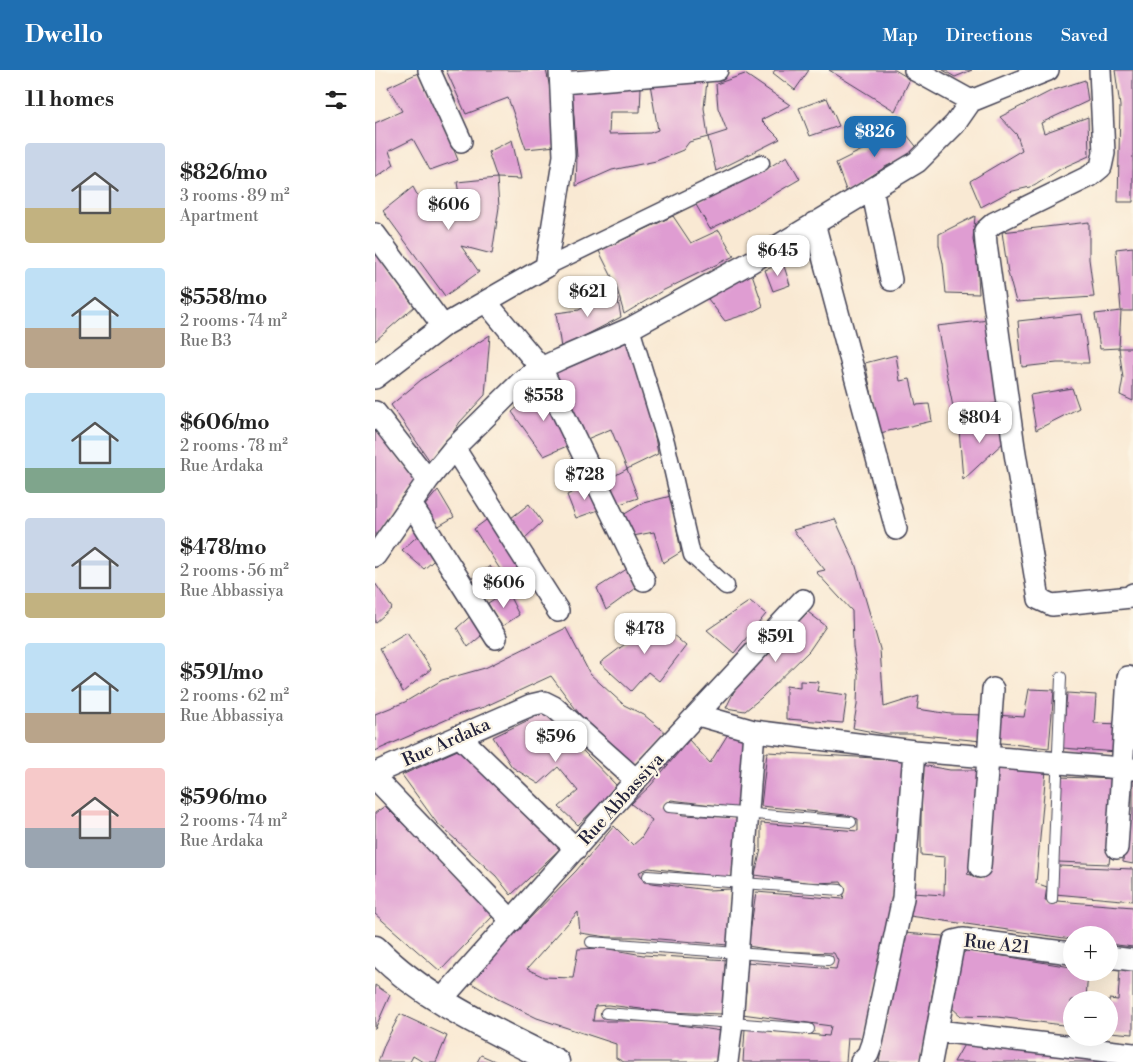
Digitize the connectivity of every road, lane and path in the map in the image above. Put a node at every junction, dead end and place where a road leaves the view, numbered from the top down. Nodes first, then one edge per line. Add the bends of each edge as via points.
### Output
1 (429, 70) edge
2 (717, 70) edge
3 (915, 70) edge
4 (1048, 70) edge
5 (1099, 70) edge
6 (561, 76) edge
7 (971, 101) junction
8 (461, 141) dead end
9 (761, 163) dead end
10 (873, 189) junction
11 (814, 223) junction
12 (375, 234) edge
13 (546, 267) junction
14 (891, 280) dead end
15 (487, 302) junction
16 (443, 326) junction
17 (631, 328) junction
18 (541, 368) junction
19 (375, 378) edge
20 (375, 412) edge
21 (454, 448) junction
22 (428, 480) junction
23 (411, 504) junction
24 (896, 529) dead end
25 (375, 556) edge
26 (644, 580) dead end
27 (726, 586) dead end
28 (1133, 594) edge
29 (803, 600) dead end
30 (558, 611) dead end
31 (496, 638) dead end
32 (1061, 677) dead end
33 (1128, 677) dead end
34 (993, 689) dead end
35 (697, 715) junction
36 (754, 730) junction
37 (459, 736) junction
38 (915, 751) junction
39 (988, 759) junction
40 (1057, 763) junction
41 (1128, 768) edge
42 (375, 773) edge
43 (375, 778) edge
44 (636, 780) junction
45 (669, 807) dead end
46 (749, 814) junction
47 (851, 822) dead end
48 (1117, 848) dead end
49 (576, 849) junction
50 (980, 867) dead end
51 (648, 876) dead end
52 (743, 883) junction
53 (840, 890) dead end
54 (1052, 899) dead end
55 (512, 921) junction
56 (591, 942) dead end
57 (375, 949) edge
58 (1063, 952) edge
59 (737, 953) junction
60 (1118, 958) edge
61 (828, 960) dead end
62 (1133, 960) edge
63 (441, 1000) junction
64 (606, 1013) dead end
65 (732, 1023) junction
66 (809, 1029) dead end
67 (938, 1031) junction
68 (1133, 1054) edge
69 (556, 1062) edge
70 (727, 1062) edge
71 (861, 1062) edge
72 (931, 1062) edge

1 - 8 street
2 - 6 street
3 - 7 street
4 - 7 street
5 - 28 street via 1104,153 1101,167 1090,176 995,223 985,232 985,238 1039,599 1052,605 1131,597
6 - 13 street via 564,156
7 - 10 street via 955,124 917,162
9 - 13 street
10 - 11 street
10 - 14 street
11 - 17 street
11 - 24 street
12 - 16 street
13 - 15 street
15 - 16 street
15 - 18 street
16 - 19 street
17 - 18 street
17 - 27 street via 666,442 692,554
18 - 21 street via 511,392
18 - 26 street
20 - 22 street
21 - 22 street
21 - 30 street
22 - 23 street
23 - 25 street
23 - 31 street
29 - 35 street, Rue Abbassiya
32 - 40 lane
33 - 41 street
34 - 39 street
35 - 36 street
35 - 44 street, Rue Abbassiya
36 - 38 street
36 - 46 street
37 - 42 street, Rue Ardaka
37 - 44 street, Rue Ardaka via 544,702 554,707
37 - 49 street
38 - 39 street
38 - 71 street via 903,898 872,1043
39 - 40 street
39 - 50 street
40 - 41 street
40 - 54 lane
41 - 48 street
43 - 55 street
44 - 49 street, Rue Abbassiya
45 - 46 lane
46 - 47 lane
46 - 52 street
49 - 55 street, Rue Abbassiya
51 - 52 lane
52 - 53 lane
52 - 59 street
55 - 63 street, Rue Abbassiya
56 - 59 lane
57 - 63 street
58 - 67 street, Rue A21 via 963,939 954,941
59 - 61 lane
59 - 65 street
60 - 62 street
63 - 69 street
64 - 65 lane
65 - 66 lane
65 - 70 street
67 - 68 street
67 - 72 street, Rue A21

